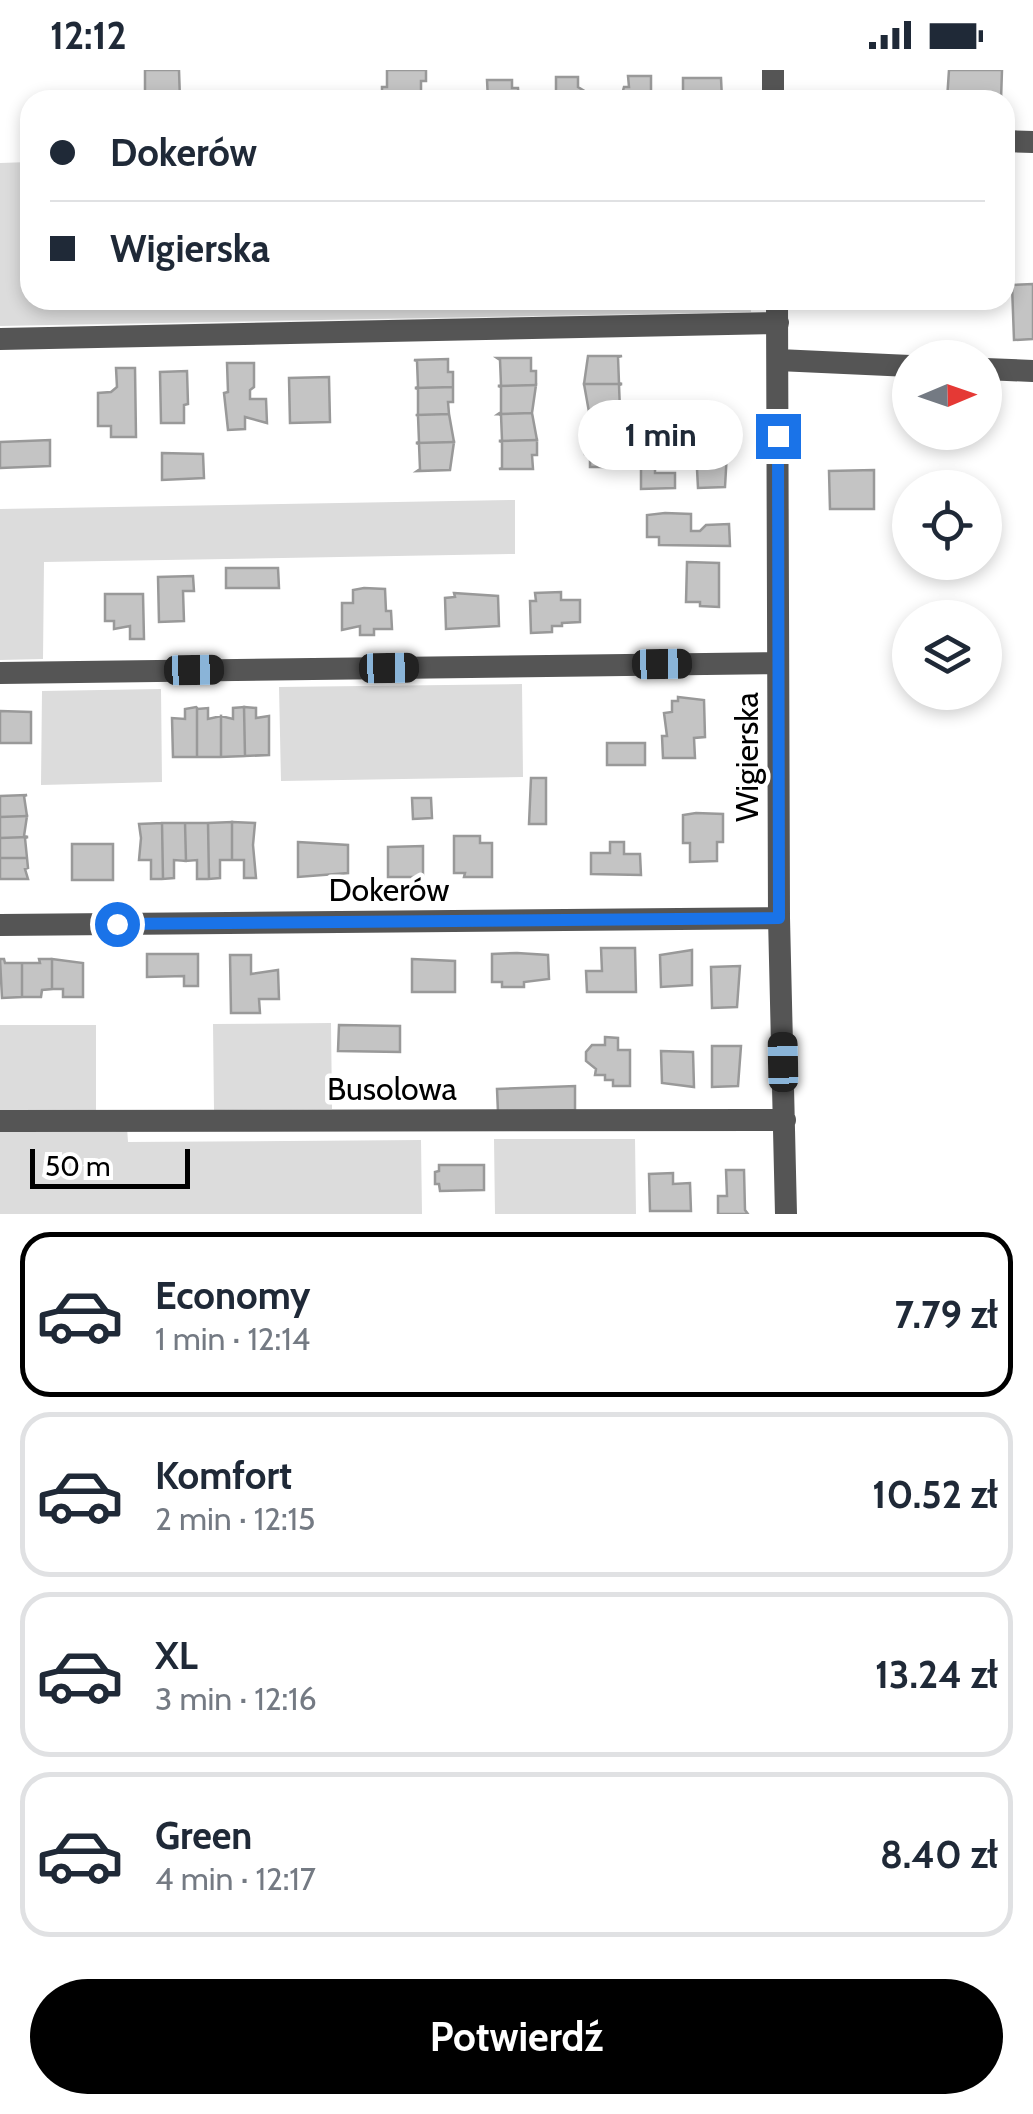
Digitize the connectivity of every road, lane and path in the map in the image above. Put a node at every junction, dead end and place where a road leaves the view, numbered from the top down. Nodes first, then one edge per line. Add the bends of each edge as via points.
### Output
1 (778, 311) edge
2 (0, 339) edge
3 (778, 360) junction
4 (892, 365) edge
5 (1002, 370) edge
6 (1033, 371) edge
7 (778, 663) junction
8 (0, 672) edge
9 (779, 918) junction
10 (0, 925) edge
11 (784, 1120) junction
12 (0, 1122) edge
13 (786, 1214) edge

1 - 2 street
1 - 3 street, Wigierska
3 - 4 street
3 - 7 street, Wigierska
5 - 6 street
7 - 8 street
7 - 9 street, Wigierska
9 - 10 street, Dokerów
9 - 11 street, Wigierska
11 - 12 street, Busolowa
11 - 13 street, Wigierska

